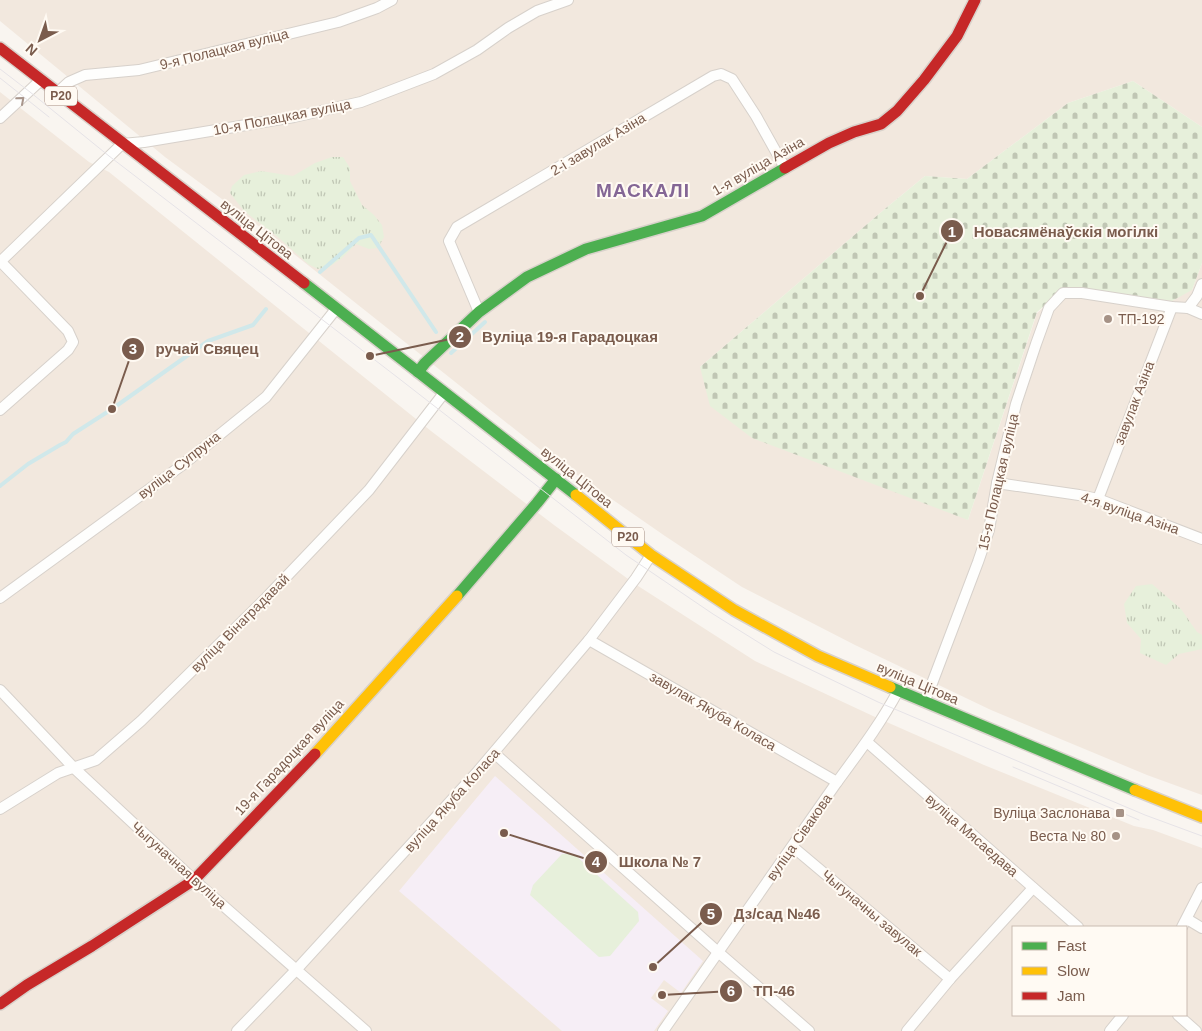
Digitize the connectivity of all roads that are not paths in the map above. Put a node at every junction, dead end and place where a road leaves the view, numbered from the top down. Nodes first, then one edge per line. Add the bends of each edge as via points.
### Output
1 (392, 0) edge
2 (568, 0) edge
3 (975, 0) edge
4 (0, 48) edge
5 (41, 80) junction
6 (57, 93) junction
7 (0, 118) edge
8 (122, 144) junction
9 (785, 168) junction
10 (0, 262) edge
11 (1202, 284) edge
12 (1172, 307) junction
13 (1188, 308) junction
14 (336, 309) junction
15 (479, 312) junction
16 (1202, 314) edge
17 (418, 372) junction
18 (444, 393) junction
19 (0, 410) edge
20 (556, 479) junction
21 (998, 483) junction
22 (1098, 499) junction
23 (1202, 539) edge
24 (651, 555) junction
25 (0, 598) edge
26 (589, 640) junction
27 (0, 690) edge
28 (898, 690) junction
29 (924, 702) junction
30 (867, 742) junction
31 (494, 753) junction
32 (73, 767) junction
33 (837, 782) junction
34 (0, 809) edge
35 (1202, 817) edge
36 (793, 847) junction
37 (194, 880) junction
38 (1033, 888) junction
39 (1202, 888) edge
40 (1185, 923) edge
41 (1077, 926) edge
42 (1202, 928) edge
43 (718, 952) junction
44 (297, 969) junction
45 (950, 979) junction
46 (0, 1004) edge
47 (1123, 1016) edge
48 (1179, 1016) edge
49 (237, 1031) edge
50 (366, 1031) edge
51 (663, 1031) edge
52 (809, 1031) edge
53 (907, 1031) edge
54 (1110, 1031) edge
55 (1196, 1031) edge

1 - 6 street, 9-я Полацкая вуліца via 328,24 139,70 85,75 69,82
2 - 8 street, 10-я Полацкая вуліца via 537,11 434,74 361,102 294,117
3 - 9 street, 1-я вуліца Азіна via 957,36 897,110 881,124 837,139
4 - 5 street, вуліца Цітова / Р20
5 - 6 street, вуліца Цітова / Р20
7 -> 5 street
6 - 8 street, вуліца Цітова / Р20
8 - 10 street
8 - 14 street, вуліца Цітова / Р20
9 - 15 street, 1-я вуліца Азіна via 702,216 586,249 527,277
9 - 15 street, 2-і завулак Азіна via 732,79 721,74 713,76 457,227 449,241
10 - 19 street via 68,331 72,342 68,350
11 - 13 street
12 - 13 street
12 - 21 street, 15-я Полацкая вуліца via 1082,293 1063,294 1049,308 1016,404
12 - 22 street, завулак Азіна
13 - 16 street
14 - 17 street, вуліца Цітова / Р20
14 - 25 street, вуліца Супруна via 266,397 180,466
15 - 17 street, 1-я вуліца Азіна
17 - 18 street, вуліца Цітова / Р20
18 - 20 street, вуліца Цітова / Р20
18 - 32 street, вуліца Вінаградавай via 368,490 266,598 141,721 96,760
20 - 24 street, вуліца Цітова / Р20
20 - 37 street, 19-я Гарадоцкая вуліца via 438,618
21 - 22 street, 4-я вуліца Азіна
21 - 29 street, 15-я Полацкая вуліца via 981,554
22 - 23 street, 4-я вуліца Азіна
24 - 26 street, вуліца Якуба Коласа
24 - 28 street, вуліца Цітова / Р20 via 788,641
26 - 31 street, вуліца Якуба Коласа
26 - 33 street, завулак Якуба Коласа
27 - 32 street, Чыгуначная вуліца
28 - 29 street, вуліца Цітова / Р20
28 - 30 street, вуліца Сівакова
29 - 35 street, вуліца Цітова / Р20
30 - 33 street, вуліца Сівакова
30 - 38 street, вуліца Мясаедава
31 - 43 street
31 - 44 street, вуліца Якуба Коласа
32 - 34 street, вуліца Вінаградавай
32 - 37 street, Чыгуначная вуліца
33 - 36 street, вуліца Сівакова
36 - 43 street, вуліца Сівакова
36 - 45 street, Чыгуначны завулак
37 - 44 street, Чыгуначная вуліца
37 - 46 street, 19-я Гарадоцкая вуліца
38 - 41 street, вуліца Мясаедава
38 - 45 street
39 - 40 street
40 - 42 street
43 - 51 street, вуліца Сівакова
43 - 52 street
44 - 49 street, вуліца Якуба Коласа
44 - 50 street, Чыгуначная вуліца
45 - 53 street
47 - 54 street
48 - 55 street

